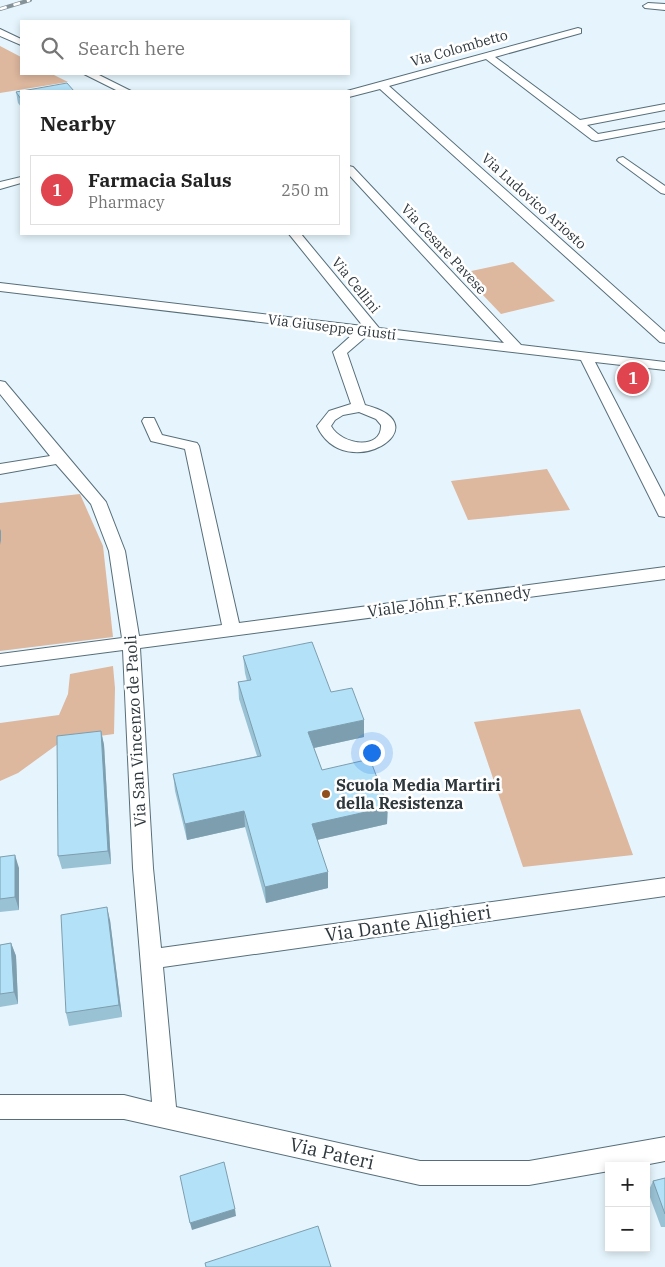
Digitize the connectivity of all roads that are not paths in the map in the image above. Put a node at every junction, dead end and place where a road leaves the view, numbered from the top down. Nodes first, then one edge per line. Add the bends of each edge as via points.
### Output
1 (648, 6) dead end
2 (665, 7) edge
3 (578, 31) dead end
4 (0, 32) edge
5 (20, 42) edge
6 (488, 56) junction
7 (91, 75) edge
8 (382, 85) junction
9 (124, 90) edge
10 (350, 94) edge
11 (665, 107) edge
12 (637, 112) junction
13 (578, 124) junction
14 (661, 126) edge
15 (624, 160) dead end
16 (350, 171) edge
17 (20, 180) edge
18 (0, 186) edge
19 (665, 191) edge
20 (295, 235) edge
21 (0, 287) edge
22 (369, 331) junction
23 (665, 339) edge
24 (518, 349) junction
25 (586, 356) junction
26 (665, 366) edge
27 (0, 385) edge
28 (359, 408) dead end
29 (149, 421) dead end
30 (60, 459) junction
31 (0, 470) edge
32 (665, 512) edge
33 (665, 573) edge
34 (232, 629) junction
35 (131, 642) junction
36 (0, 660) edge
37 (665, 887) edge
38 (151, 959) junction
39 (0, 1107) edge
40 (165, 1116) junction
41 (665, 1149) edge

1 - 2 street
3 - 6 street, Via Colombetto
4 - 5 street
6 - 8 street, Via Colombetto
6 - 13 street
7 - 9 street
8 - 10 street, Via Colombetto
8 - 23 street, Via Ludovico Ariosto
11 - 12 street
12 - 13 street
12 - 14 street
13 - 14 street via 596,138
15 - 19 street
16 - 24 street, Via Cesare Pavese
17 - 18 street
20 - 22 street, Via Cellini
21 - 22 street, Via Giuseppe Giusti
22 - 24 street, Via Giuseppe Giusti
22 - 28 street via 340,352
24 - 25 street, Via Giuseppe Giusti
25 - 26 street, Via Giuseppe Giusti
25 - 32 street
27 - 30 street, Via San Vincenzo de Paoli
29 - 34 street via 156,438 192,446
30 - 31 street
30 - 35 street, Via San Vincenzo de Paoli via 98,502 117,550
33 - 34 street, Viale John F. Kennedy
34 - 35 street, Viale John F. Kennedy
35 - 36 street, Viale John F. Kennedy
35 - 38 street, Via San Vincenzo de Paoli via 142,868
37 - 38 street, Via Dante Alighieri
38 - 40 street, Via San Vincenzo de Paoli
39 - 40 street, Via Pateri via 124,1107
40 - 41 street, Via Pateri via 420,1173 529,1174

